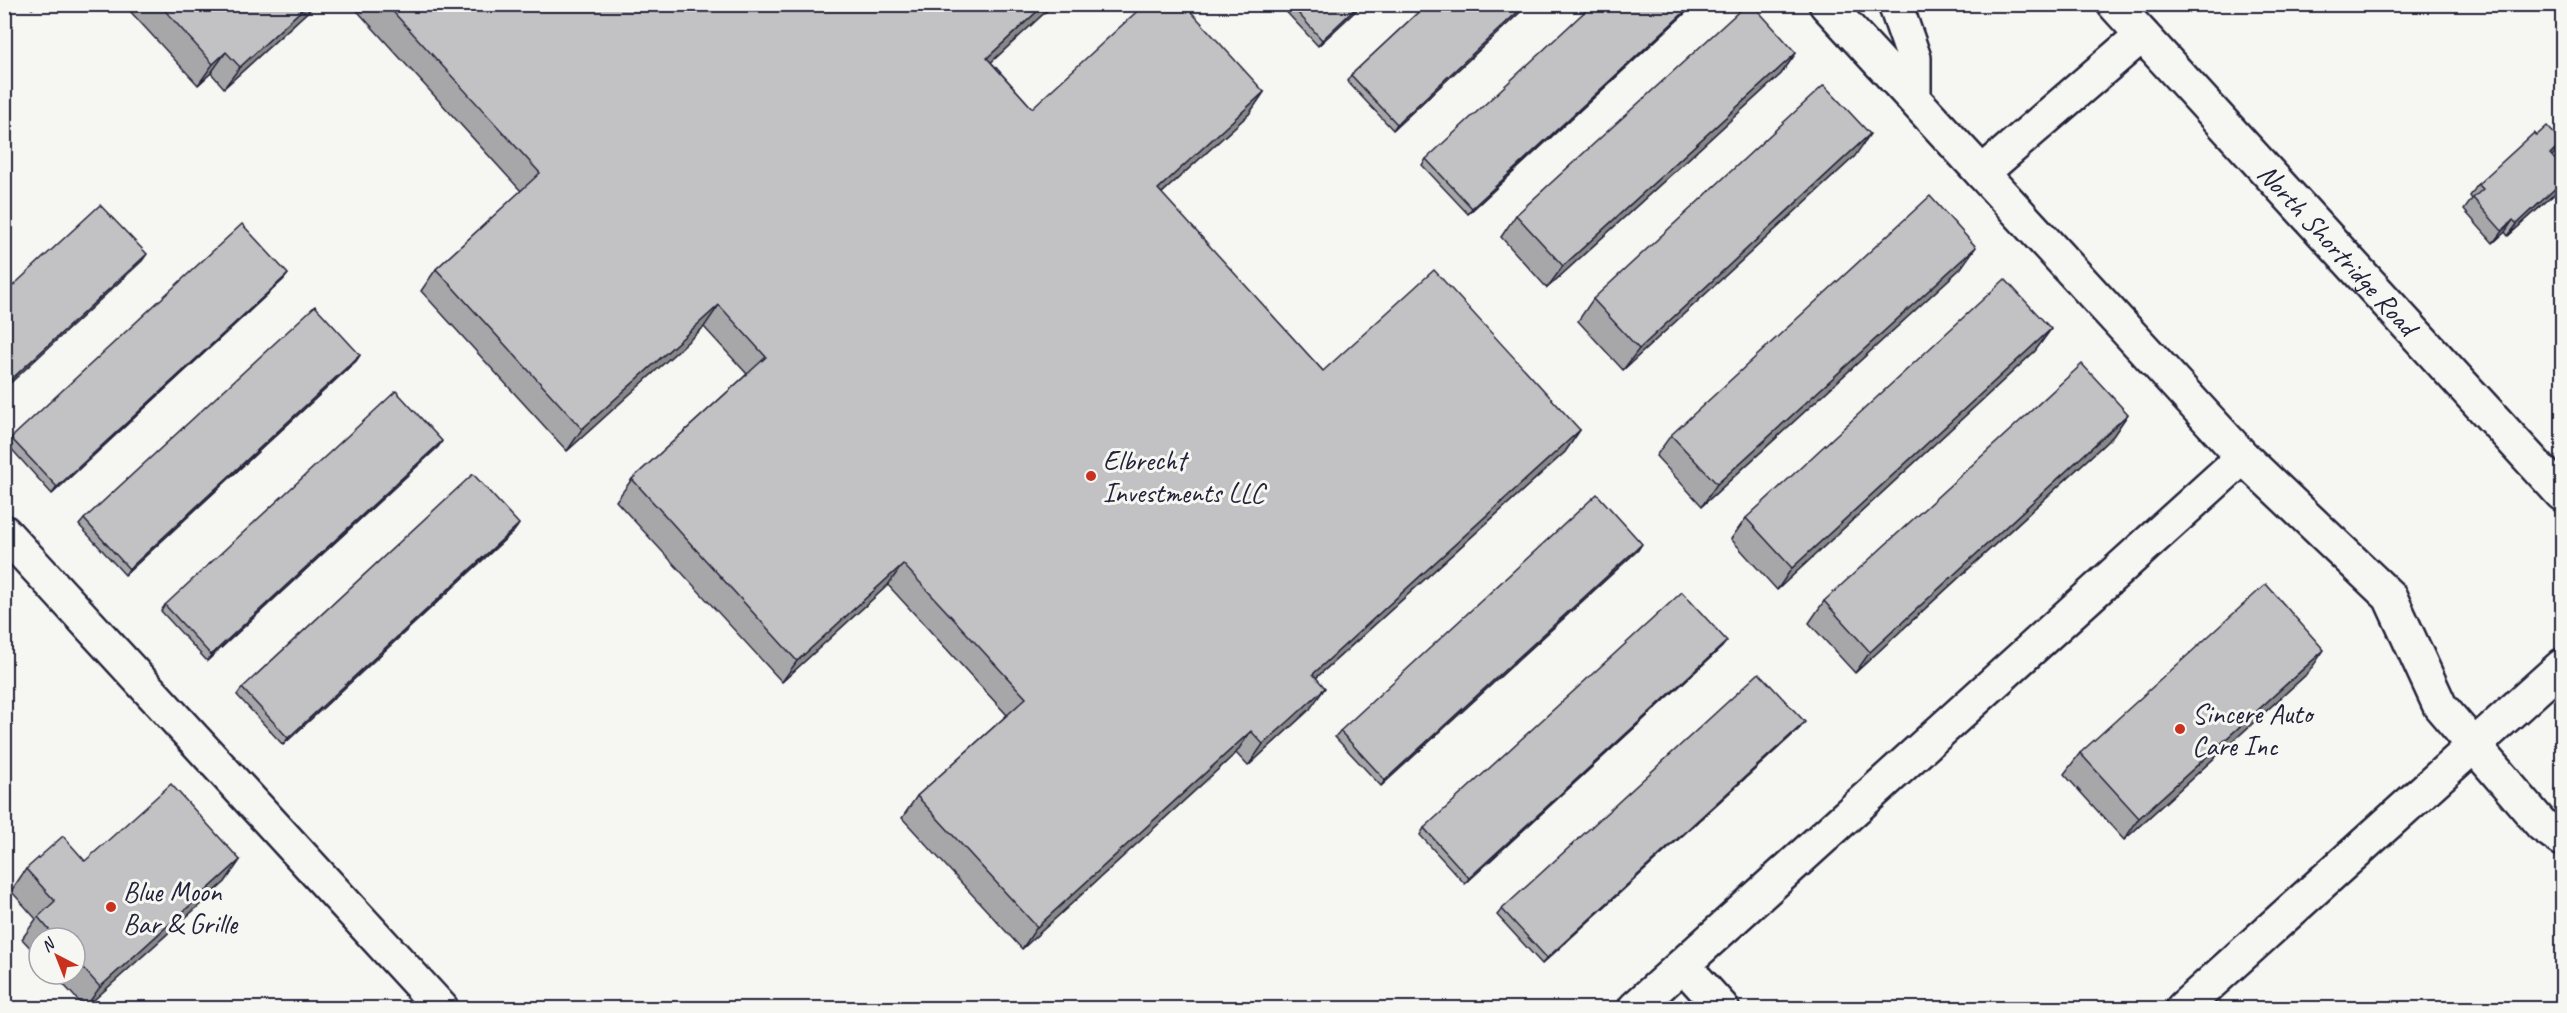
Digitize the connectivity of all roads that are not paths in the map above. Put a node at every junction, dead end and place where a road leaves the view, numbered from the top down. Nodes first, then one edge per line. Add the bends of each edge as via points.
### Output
1 (1826, 4) edge
2 (1895, 4) edge
3 (2114, 4) edge
4 (2142, 34) junction
5 (1914, 99) junction
6 (1982, 173) junction
7 (2243, 457) junction
8 (2562, 494) edge
9 (4, 532) edge
10 (2562, 666) edge
11 (2474, 747) junction
12 (2562, 839) edge
13 (1683, 965) junction
14 (441, 1008) edge
15 (1635, 1008) edge
16 (1722, 1008) edge
17 (2183, 1008) edge

1 - 5 street
2 - 5 street via 1914,58
3 - 4 street, North Shortridge Road
4 - 6 street
4 - 8 street, North Shortridge Road
5 - 6 street
6 - 7 street
7 - 11 street via 2390,597 2440,706
7 - 13 street
9 - 14 street
10 - 11 street
11 - 12 street via 2542,825
11 - 17 street
13 - 15 street
13 - 16 street

